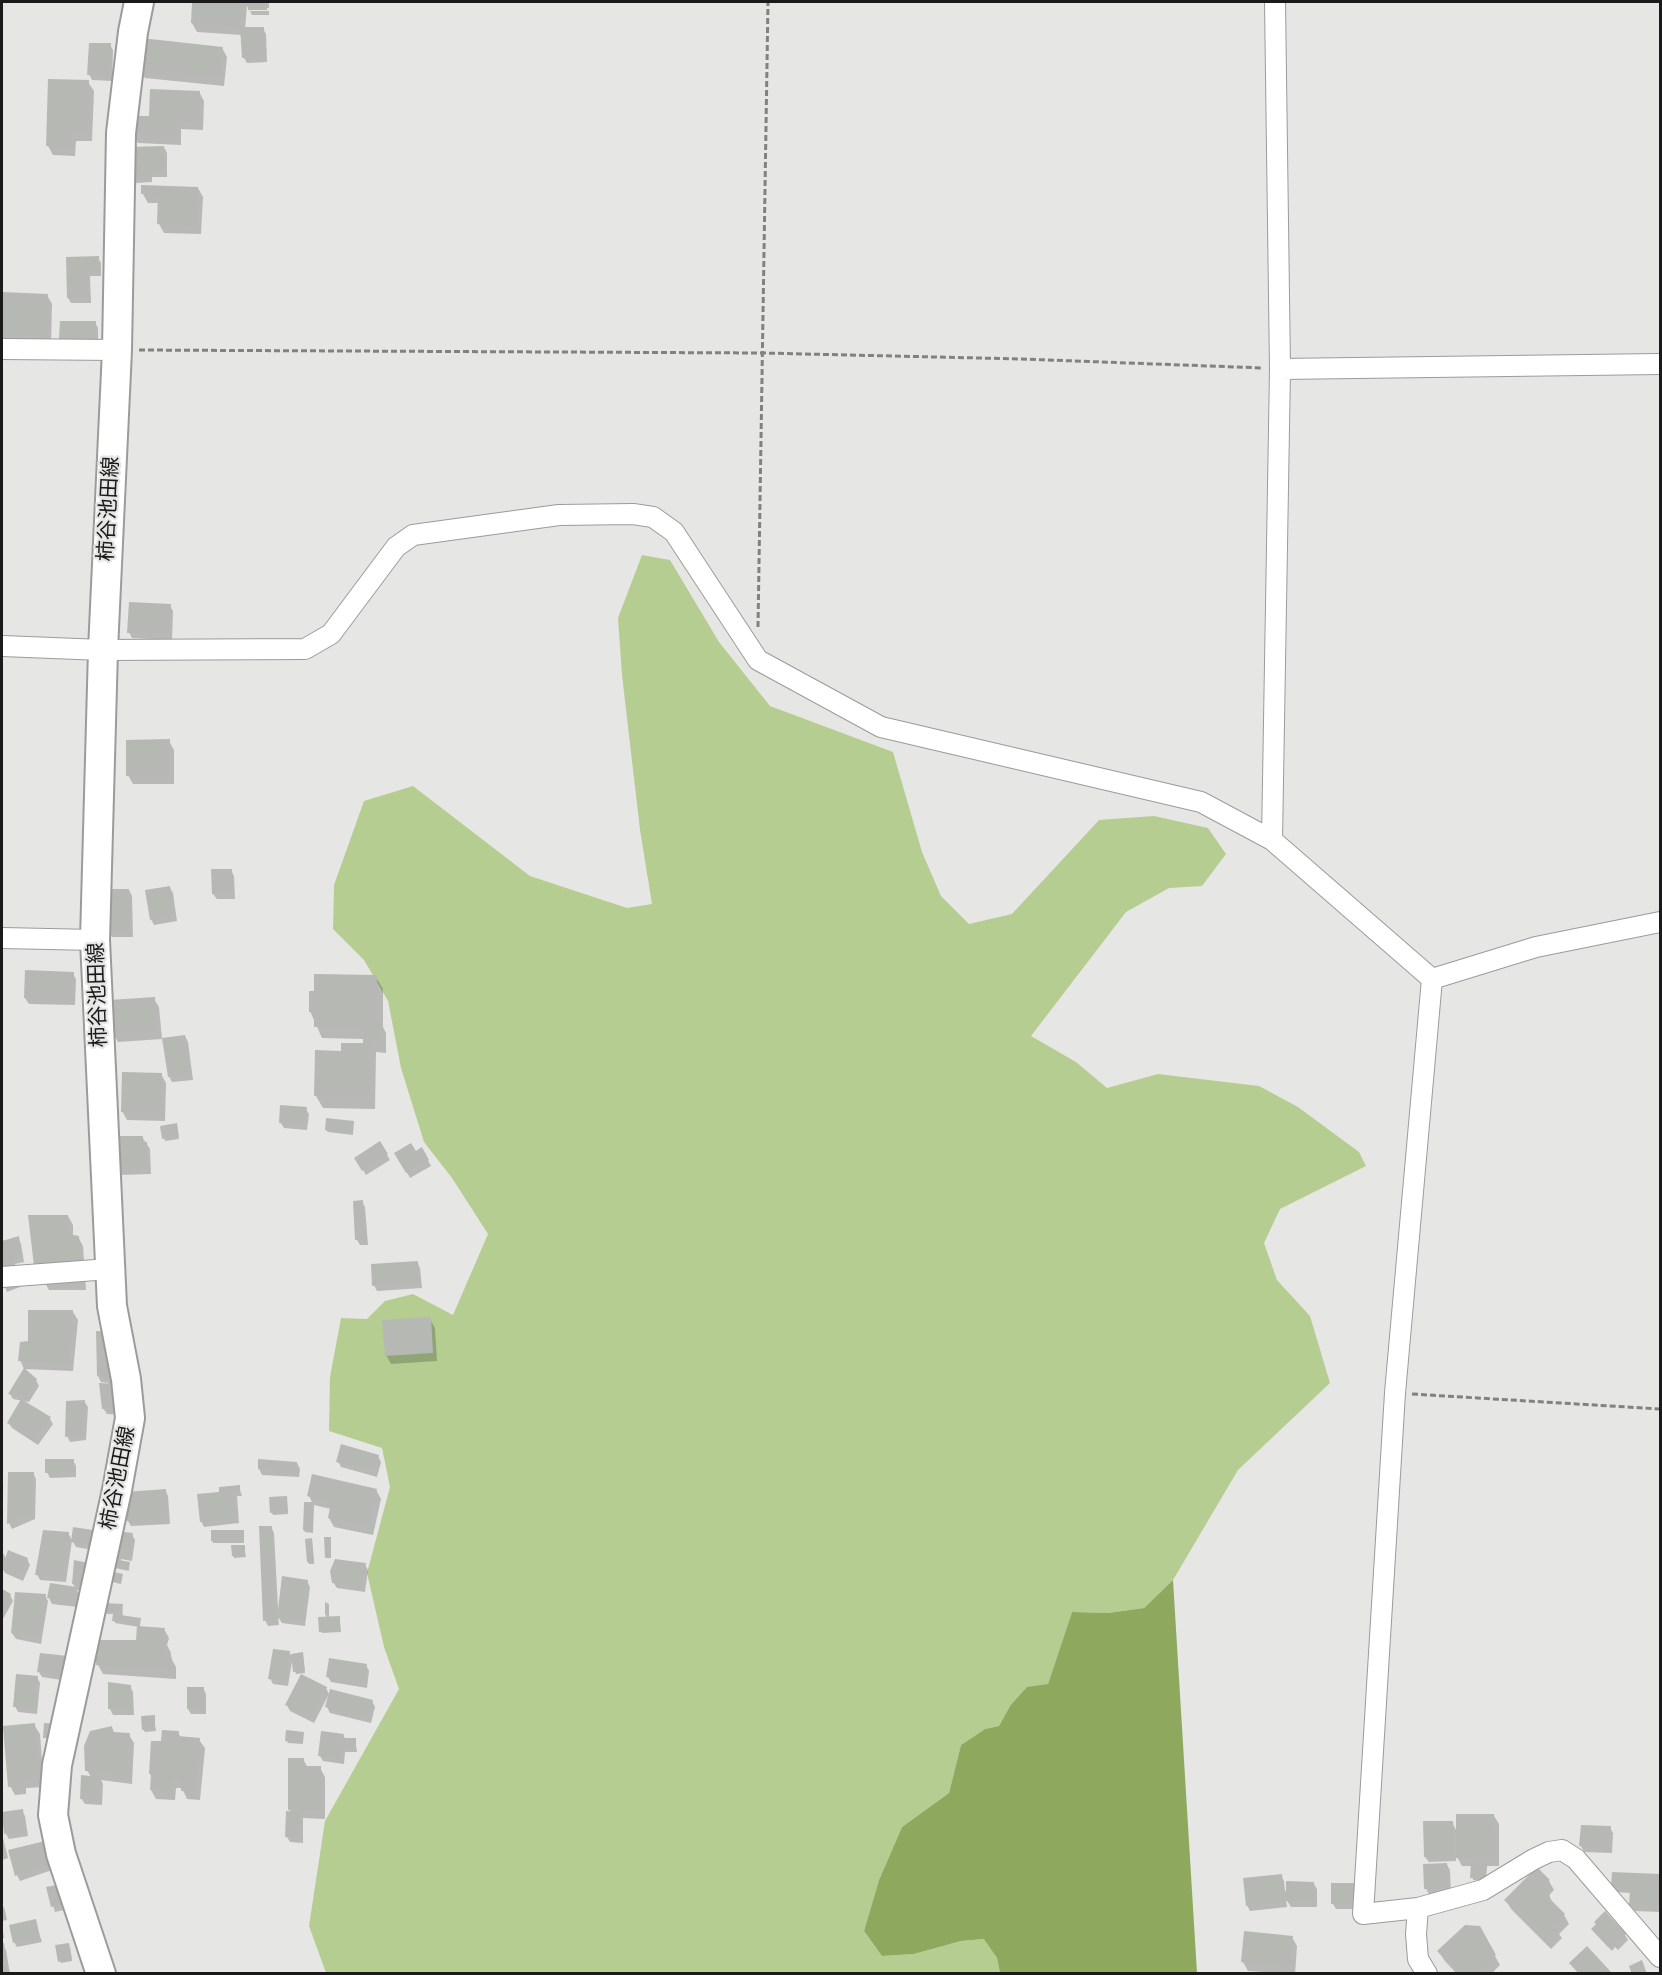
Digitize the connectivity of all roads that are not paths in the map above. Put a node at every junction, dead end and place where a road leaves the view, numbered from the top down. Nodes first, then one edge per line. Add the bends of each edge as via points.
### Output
1 (139, 2) edge
2 (1275, 2) edge
3 (2, 349) edge
4 (117, 350) junction
5 (1660, 364) edge
6 (1280, 369) junction
7 (2, 645) edge
8 (103, 650) junction
9 (1272, 840) junction
10 (1660, 922) edge
11 (2, 938) edge
12 (95, 940) junction
13 (1432, 979) junction
14 (109, 1269) junction
15 (2, 1276) edge
16 (1418, 1908) junction
17 (1660, 1957) edge
18 (100, 1974) edge
19 (1427, 1974) edge

1 - 4 main road, 柿谷池田線 via 121,133
2 - 6 street
3 - 4 street
4 - 8 main road, 柿谷池田線
5 - 6 street
6 - 9 street
7 - 8 street
8 - 9 street via 305,649 331,634 396,547 413,536 559,515 653,517 674,532 758,660 881,727 1201,802
8 - 12 main road, 柿谷池田線
9 - 13 street
10 - 13 street via 1536,947
11 - 12 street
12 - 14 main road, 柿谷池田線
13 - 16 street via 1395,1394 1363,1914
14 - 15 street
14 - 18 main road, 柿谷池田線 via 130,1418 57,1765 53,1815 61,1854
16 - 17 street via 1483,1890 1534,1859 1562,1850 1576,1858
16 - 19 street via 1418,1959

